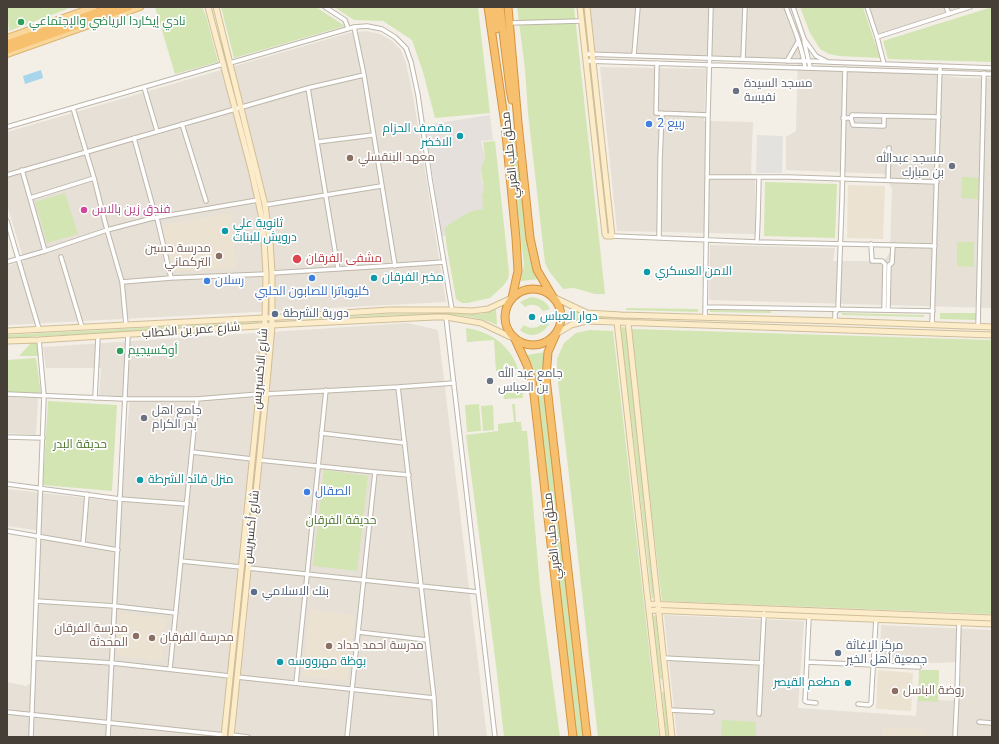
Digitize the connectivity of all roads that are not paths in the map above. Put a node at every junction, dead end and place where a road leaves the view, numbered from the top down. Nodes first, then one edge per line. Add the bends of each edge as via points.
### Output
1 (94, 7) edge
2 (112, 7) edge
3 (129, 7) edge
4 (140, 7) edge
5 (208, 7) edge
6 (216, 7) edge
7 (325, 7) edge
8 (488, 7) edge
9 (494, 7) edge
10 (500, 7) edge
11 (508, 7) edge
12 (580, 7) edge
13 (587, 7) edge
14 (638, 7) edge
15 (711, 7) edge
16 (745, 7) edge
17 (786, 7) edge
18 (793, 7) edge
19 (867, 7) edge
20 (946, 7) edge
21 (970, 7) edge
22 (949, 14) junction
23 (581, 21) junction
24 (509, 23) junction
25 (354, 26) junction
26 (348, 28) junction
27 (877, 37) junction
28 (7, 38) edge
29 (804, 39) junction
30 (798, 42) junction
31 (7, 44) edge
32 (7, 50) edge
33 (7, 54) edge
34 (585, 54) junction
35 (592, 54) junction
36 (634, 55) junction
37 (710, 58) junction
38 (743, 59) junction
39 (586, 61) junction
40 (592, 61) junction
41 (787, 61) junction
42 (804, 61) junction
43 (809, 61) junction
44 (829, 62) junction
45 (230, 63) junction
46 (657, 63) junction
47 (223, 64) junction
48 (710, 64) junction
49 (884, 64) junction
50 (940, 66) junction
51 (810, 67) junction
52 (805, 68) junction
53 (992, 68) edge
54 (845, 69) junction
55 (940, 72) junction
56 (984, 73) junction
57 (992, 74) edge
58 (364, 75) junction
59 (144, 87) junction
60 (308, 88) junction
61 (73, 108) junction
62 (237, 108) junction
63 (662, 113) junction
64 (708, 115) junction
65 (884, 116) junction
66 (939, 117) junction
67 (843, 118) junction
68 (852, 118) junction
69 (518, 123) junction
70 (182, 124) junction
71 (505, 124) junction
72 (7, 127) edge
73 (157, 131) junction
74 (373, 135) junction
75 (134, 138) junction
76 (317, 142) junction
77 (889, 148) dead end
78 (86, 152) junction
79 (22, 170) junction
80 (7, 175) edge
81 (707, 177) junction
82 (759, 177) junction
83 (94, 178) junction
84 (842, 179) junction
85 (888, 180) junction
86 (937, 182) junction
87 (381, 186) junction
88 (325, 195) junction
89 (30, 198) junction
90 (206, 200) dead end
91 (258, 200) junction
92 (265, 205) junction
93 (155, 218) junction
94 (7, 221) edge
95 (107, 230) junction
96 (612, 236) junction
97 (659, 237) junction
98 (706, 240) junction
99 (757, 242) junction
100 (839, 244) junction
101 (871, 244) junction
102 (893, 245) junction
103 (935, 246) junction
104 (45, 251) junction
105 (61, 257) dead end
106 (18, 258) junction
107 (7, 262) edge
108 (444, 262) junction
109 (395, 266) junction
110 (338, 269) junction
111 (272, 273) junction
112 (266, 274) junction
113 (171, 278) junction
114 (122, 282) junction
115 (553, 297) junction
116 (512, 298) junction
117 (705, 307) junction
118 (838, 309) junction
119 (452, 310) junction
120 (886, 310) junction
121 (933, 311) junction
122 (272, 317) junction
123 (446, 317) junction
124 (705, 317) junction
125 (265, 318) junction
126 (835, 321) junction
127 (617, 322) junction
128 (628, 322) junction
129 (126, 325) junction
130 (932, 325) junction
131 (264, 326) junction
132 (272, 326) junction
133 (978, 326) junction
134 (992, 327) edge
135 (82, 328) junction
136 (39, 329) junction
137 (7, 331) edge
138 (556, 334) junction
139 (128, 335) junction
140 (992, 335) edge
141 (98, 336) junction
142 (515, 339) junction
143 (39, 340) junction
144 (7, 341) edge
145 (454, 383) junction
146 (398, 387) junction
147 (326, 390) junction
148 (7, 394) edge
149 (259, 394) junction
150 (266, 394) junction
151 (44, 396) junction
152 (95, 398) junction
153 (124, 399) junction
154 (197, 399) junction
155 (321, 433) junction
156 (7, 437) edge
157 (43, 438) junction
158 (405, 443) junction
159 (192, 452) junction
160 (252, 459) junction
161 (259, 460) junction
162 (318, 466) junction
163 (375, 472) junction
164 (408, 474) junction
165 (7, 484) edge
166 (40, 488) junction
167 (87, 494) junction
168 (120, 499) junction
169 (187, 504) junction
170 (7, 531) edge
171 (39, 536) junction
172 (83, 544) junction
173 (118, 550) junction
174 (181, 561) junction
175 (241, 567) junction
176 (248, 568) junction
177 (307, 574) junction
178 (364, 580) junction
179 (421, 586) junction
180 (478, 592) junction
181 (36, 601) junction
182 (648, 604) junction
183 (658, 604) junction
184 (115, 606) junction
185 (764, 609) junction
186 (649, 610) junction
187 (658, 611) junction
188 (809, 611) junction
189 (176, 613) junction
190 (876, 613) junction
191 (764, 615) junction
192 (808, 617) junction
193 (959, 617) junction
194 (992, 618) edge
195 (876, 620) junction
196 (959, 623) junction
197 (992, 624) edge
198 (358, 632) junction
199 (427, 640) junction
200 (34, 658) junction
201 (663, 658) junction
202 (807, 662) junction
203 (762, 663) junction
204 (112, 664) junction
205 (873, 665) junction
206 (919, 667) dead end
207 (170, 669) junction
208 (230, 676) junction
209 (237, 677) junction
210 (296, 683) junction
211 (657, 684) junction
212 (666, 684) junction
213 (352, 689) junction
214 (434, 698) junction
215 (816, 703) dead end
216 (858, 704) dead end
217 (669, 710) junction
218 (7, 712) edge
219 (712, 712) dead end
220 (32, 714) junction
221 (759, 714) dead end
222 (978, 722) dead end
223 (109, 723) junction
224 (992, 723) edge
225 (225, 736) edge
226 (231, 736) edge
227 (31, 737) edge
228 (108, 737) edge
229 (248, 737) edge
230 (347, 737) edge
231 (436, 737) edge
232 (495, 737) edge
233 (573, 737) edge
234 (586, 737) edge
235 (663, 737) edge
236 (672, 737) edge
237 (955, 737) edge

1 - 28 main road
2 - 31 highway
3 - 32 highway
4 - 33 main road
5 - 47 street, شارع الاكسبريس
6 - 45 street
7 - 26 street via 344,20
8 - 71 highway, محلق حلب الغربي
9 - 71 highway
10 - 69 highway via 510,89
11 - 24 highway, محلق حلب الغربي
12 - 23 street
13 - 35 street
14 - 36 street
15 - 37 street
16 - 38 street
17 - 30 street
18 - 29 street
19 - 27 street
20 - 22 street
21 - 22 street
22 - 27 street
23 - 24 street
23 - 34 street
24 - 69 highway, محلق حلب الغربي
25 - 26 street
25 - 58 street
25 - 108 street via 382,29 406,48 418,95
26 - 45 street
27 - 49 street
29 - 43 street
29 - 44 street via 816,56
30 - 41 street
30 - 42 street
34 - 35 street
34 - 39 street
35 - 36 street
35 - 40 street
36 - 37 street
37 - 38 street
37 - 48 street
38 - 41 street
39 - 40 street
39 - 96 street via 605,234
40 - 46 street
40 - 96 street
41 - 42 street
42 - 43 street
42 - 52 street
43 - 44 street
43 - 51 street
44 - 49 street
45 - 62 street
46 - 48 street
46 - 63 street via 656,113
47 - 59 street
47 - 62 street, شارع الاكسبريس
48 - 52 street
48 - 64 street
49 - 50 street
50 - 53 street
50 - 55 street
51 - 52 street
51 - 54 street
54 - 55 street
54 - 67 street
55 - 56 street
55 - 66 street
56 - 57 street
56 - 133 street
58 - 60 street
58 - 74 street
59 - 61 street
59 - 73 street
60 - 62 street
60 - 76 street
61 - 72 street
61 - 78 street
62 - 70 street
62 - 91 street, شارع الاكسبريس
62 - 92 street, شارع أكسبريس
63 - 64 street
63 - 97 street
64 - 81 street
65 - 66 street
65 - 68 street via 852,115
65 - 68 street via 884,126 853,125
66 - 86 street
67 - 68 street
67 - 84 street
69 - 115 highway, محلق حلب الغربي via 530,238 537,270
70 - 73 street
70 - 90 street
71 - 116 highway, محلق حلب الغربي via 518,271
73 - 75 street
74 - 76 street
74 - 87 street
75 - 78 street
75 - 93 street
76 - 88 street
77 - 85 street
78 - 79 street
78 - 83 street
79 - 80 street
79 - 89 street
81 - 82 street
81 - 98 street
82 - 84 street
82 - 99 street
83 - 89 street
83 - 95 street
84 - 85 street
84 - 100 street
85 - 86 street
86 - 103 street
87 - 88 street
87 - 109 street
88 - 92 street
88 - 110 street
89 - 104 street
91 - 93 street
91 - 112 street, شارع الاكسبريس
92 - 111 street, شارع أكسبريس
93 - 95 street
93 - 113 street
94 - 106 street
95 - 104 street
95 - 114 street
96 - 97 street
97 - 98 street
98 - 99 street
98 - 117 street
99 - 100 street
100 - 101 street
100 - 118 street
101 - 102 street
101 - 120 street via 872,261 882,261 885,264
102 - 103 street
102 - 120 street
103 - 121 street
104 - 106 street
105 - 135 street
106 - 107 street
106 - 136 street
108 - 109 street
108 - 119 street
109 - 110 street
110 - 111 street
111 - 122 street, شارع أكسبريس
112 - 113 street
112 - 125 street, شارع الاكسبريس
113 - 114 street
114 - 129 street
115 - 116 highway via 543,291 532,289
115 - 124 street via 587,312
115 - 138 highway via 562,315
116 - 119 street, شارع عمر بن الخطاب via 480,311
116 - 142 highway via 506,308 505,319 508,330
117 - 118 street
117 - 124 street
118 - 120 street
118 - 126 street
119 - 122 street, شارع عمر بن الخطاب via 389,310
120 - 121 street
121 - 130 street
122 - 125 street, شارع عمر بن الخطاب
122 - 132 street, شارع أكسبريس
123 - 132 street, شارع عمر بن الخطاب
123 - 142 street, شارع عمر بن الخطاب via 481,323
123 - 145 street
124 - 126 street
125 - 129 street, شارع عمر بن الخطاب
125 - 131 street, شارع الاكسبريس
126 - 130 street
127 - 128 street
127 - 138 street via 586,321 571,325
127 - 182 street
128 - 140 street
128 - 183 street
129 - 135 street, شارع عمر بن الخطاب
130 - 133 street
131 - 132 street, شارع عمر بن الخطاب
131 - 139 street, شارع عمر بن الخطاب
131 - 149 street, شارع الاكسبريس
132 - 150 street, شارع أكسبريس
133 - 134 street
135 - 136 street, شارع عمر بن الخطاب
136 - 137 street, شارع عمر بن الخطاب
138 - 142 highway via 544,344 534,346
138 - 234 highway, محلق حلب الغربي via 548,352 546,378
139 - 141 street, شارع عمر بن الخطاب
139 - 153 street
141 - 143 street, شارع عمر بن الخطاب
141 - 152 street
142 - 233 highway, محلق حلب الغربي via 532,380
143 - 144 street, شارع عمر بن الخطاب
143 - 151 street
145 - 146 street
145 - 180 street
146 - 147 street
146 - 158 street
147 - 150 street
147 - 155 street
148 - 151 street
149 - 154 street
149 - 160 street, شارع الاكسبريس
150 - 161 street, شارع أكسبريس
151 - 152 street
151 - 157 street
152 - 153 street
153 - 154 street
153 - 168 street
154 - 159 street
155 - 158 street
155 - 162 street
156 - 157 street
157 - 166 street
158 - 164 street
159 - 160 street
159 - 169 street
160 - 175 street, شارع الاكسبريس
161 - 162 street
161 - 176 street, شارع أكسبريس
162 - 163 street
162 - 177 street
163 - 164 street
163 - 178 street
164 - 179 street
165 - 166 street
166 - 167 street
166 - 171 street
167 - 168 street
167 - 172 street
168 - 169 street
168 - 173 street
169 - 174 street
170 - 171 street
171 - 172 street
171 - 181 street
172 - 173 street
173 - 184 street
174 - 175 street
174 - 189 street
175 - 208 street, شارع الاكسبريس
176 - 177 street
176 - 209 street, شارع أكسبريس
177 - 178 street
177 - 210 street
178 - 179 street
178 - 198 street
179 - 180 street
179 - 199 street
180 - 232 street
181 - 184 street
181 - 200 street
182 - 183 street
182 - 186 street
183 - 185 street
183 - 187 street
184 - 189 street
184 - 204 street
185 - 188 street
185 - 191 street
186 - 187 street
186 - 211 street
187 - 191 street
187 - 201 street
188 - 190 street
188 - 192 street
189 - 207 street
190 - 193 street
190 - 195 street
191 - 192 street
191 - 203 street
192 - 195 street
192 - 202 street
193 - 194 street
193 - 196 street
195 - 196 street
195 - 205 street
196 - 197 street
196 - 237 street
198 - 199 street
198 - 213 street
199 - 214 street
200 - 204 street
200 - 220 street
201 - 203 street
201 - 212 street
202 - 205 street
202 - 215 street via 805,700
203 - 221 street
204 - 207 street
204 - 223 street
205 - 206 street
205 - 216 street via 872,703
207 - 208 street
208 - 225 street, شارع الاكسبريس
209 - 210 street
209 - 226 street, شارع أكسبريس
210 - 213 street
211 - 212 street
211 - 235 street
212 - 217 street
213 - 214 street
213 - 230 street
214 - 231 street
217 - 219 street
217 - 236 street
218 - 220 street
220 - 223 street
220 - 227 street
222 - 224 street
223 - 225 street
223 - 228 street
226 - 229 street

